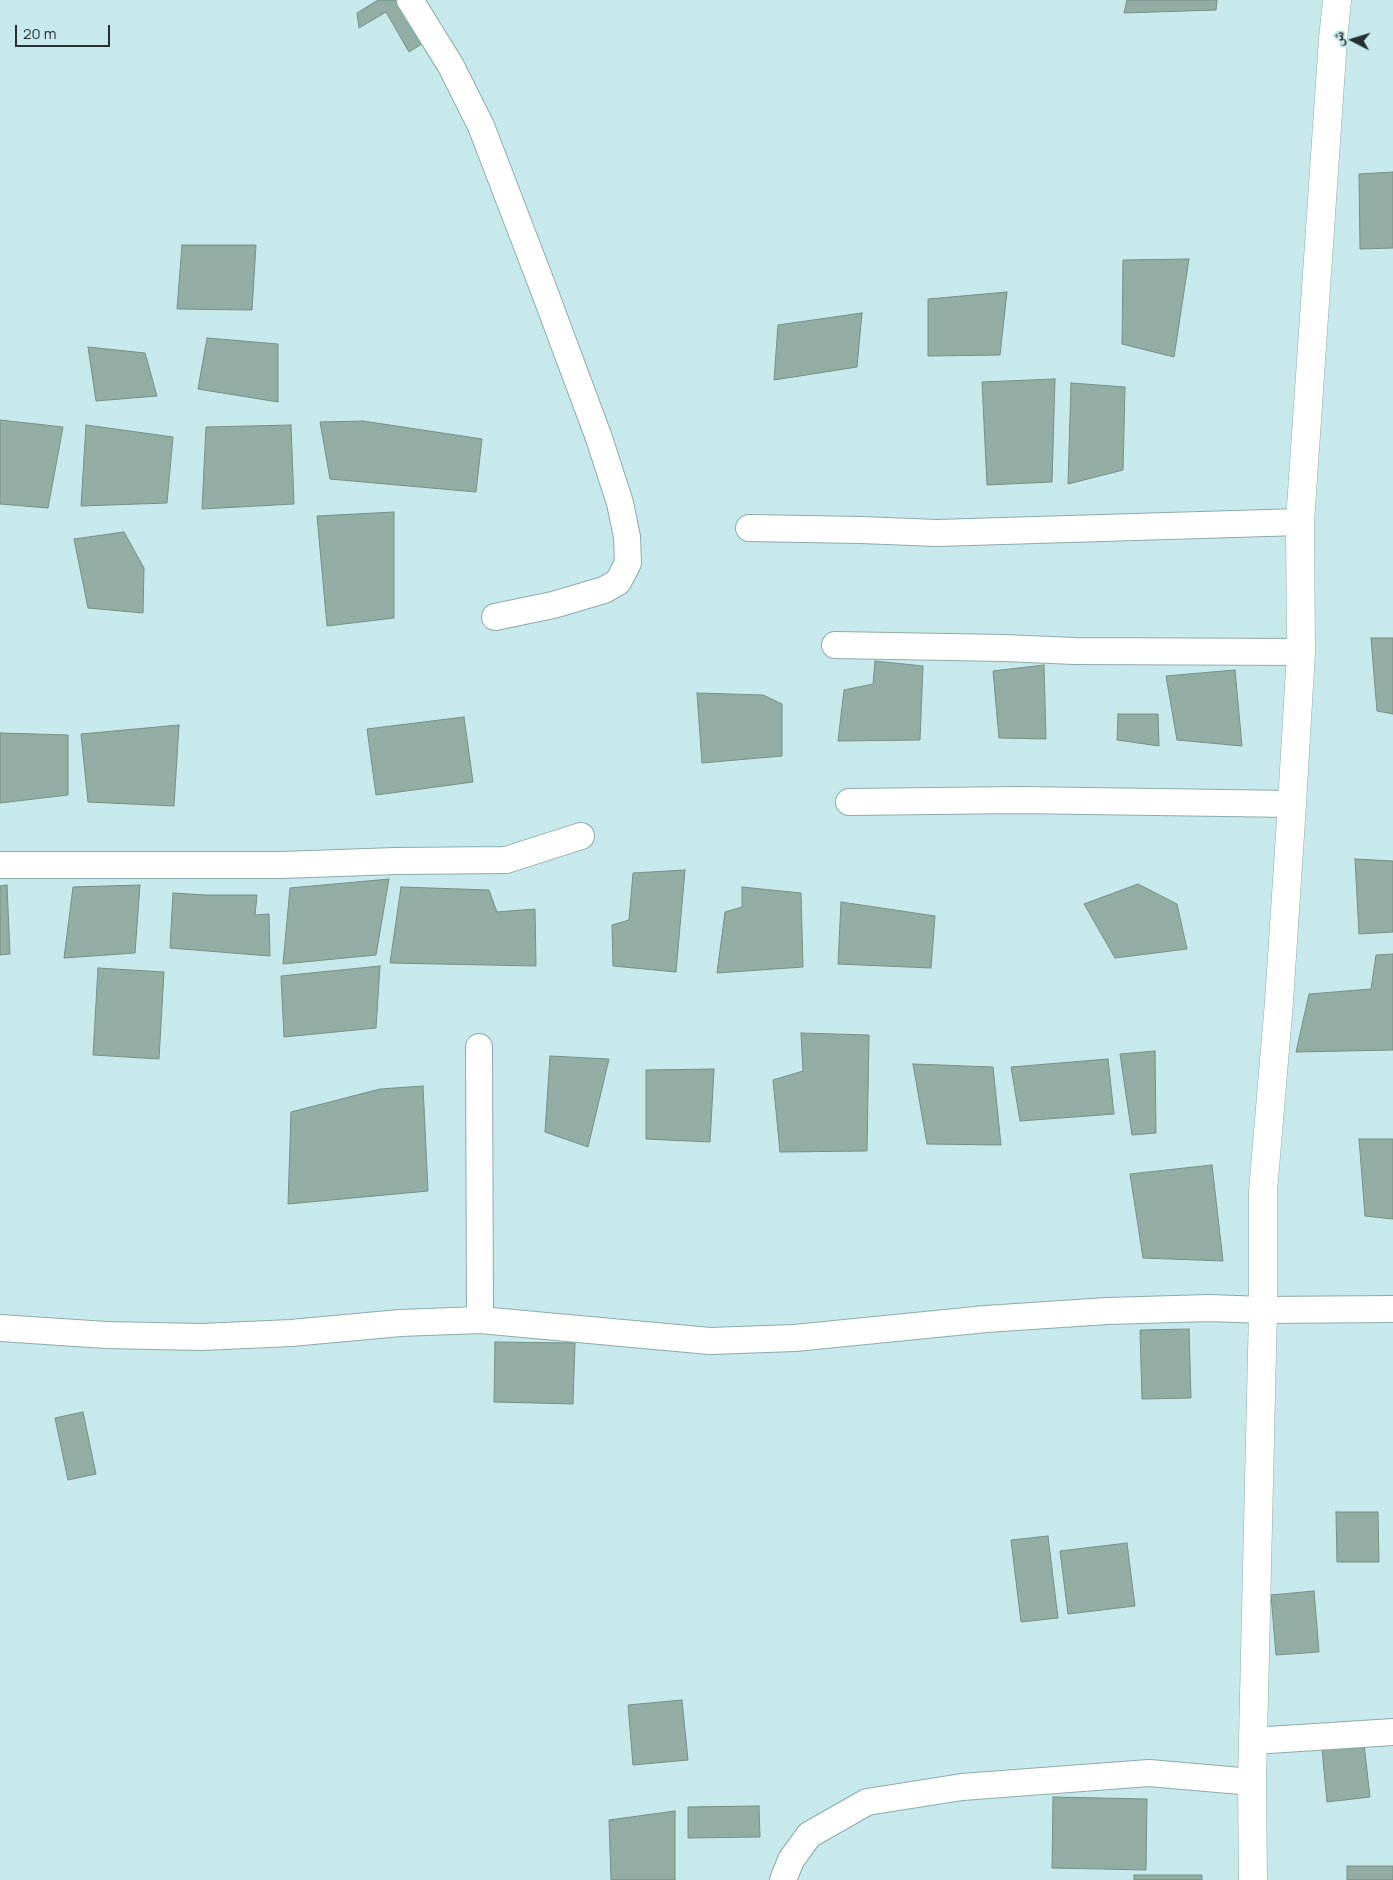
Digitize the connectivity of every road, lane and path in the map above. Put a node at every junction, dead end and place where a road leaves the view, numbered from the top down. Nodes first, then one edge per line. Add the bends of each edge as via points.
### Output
1 (410, 0) edge
2 (1337, 0) edge
3 (1300, 522) junction
4 (749, 528) dead end
5 (495, 616) dead end
6 (835, 645) dead end
7 (1301, 652) junction
8 (849, 802) dead end
9 (1292, 804) junction
10 (581, 836) dead end
11 (0, 865) edge
12 (479, 1047) dead end
13 (1393, 1308) edge
14 (1263, 1310) junction
15 (480, 1320) junction
16 (0, 1328) edge
17 (1393, 1732) edge
18 (1253, 1740) junction
19 (1252, 1782) junction
20 (783, 1880) edge
21 (1253, 1880) edge

1 - 5 street via 451,66 481,126 599,438 620,503 627,537 628,564 618,582 604,590 553,605
2 - 3 street
3 - 4 street via 937,533
3 - 7 street
6 - 7 street via 1132,652
7 - 9 street
8 - 9 street via 1019,800
9 - 14 street via 1263,1191
10 - 11 street via 506,860 281,865
12 - 15 street
13 - 14 street
14 - 15 street via 1107,1310 795,1338 710,1341
14 - 18 street
15 - 16 street via 202,1337
17 - 18 street
18 - 19 street
19 - 20 street via 1149,1773 962,1786 867,1802 809,1835 790,1860
19 - 21 street

